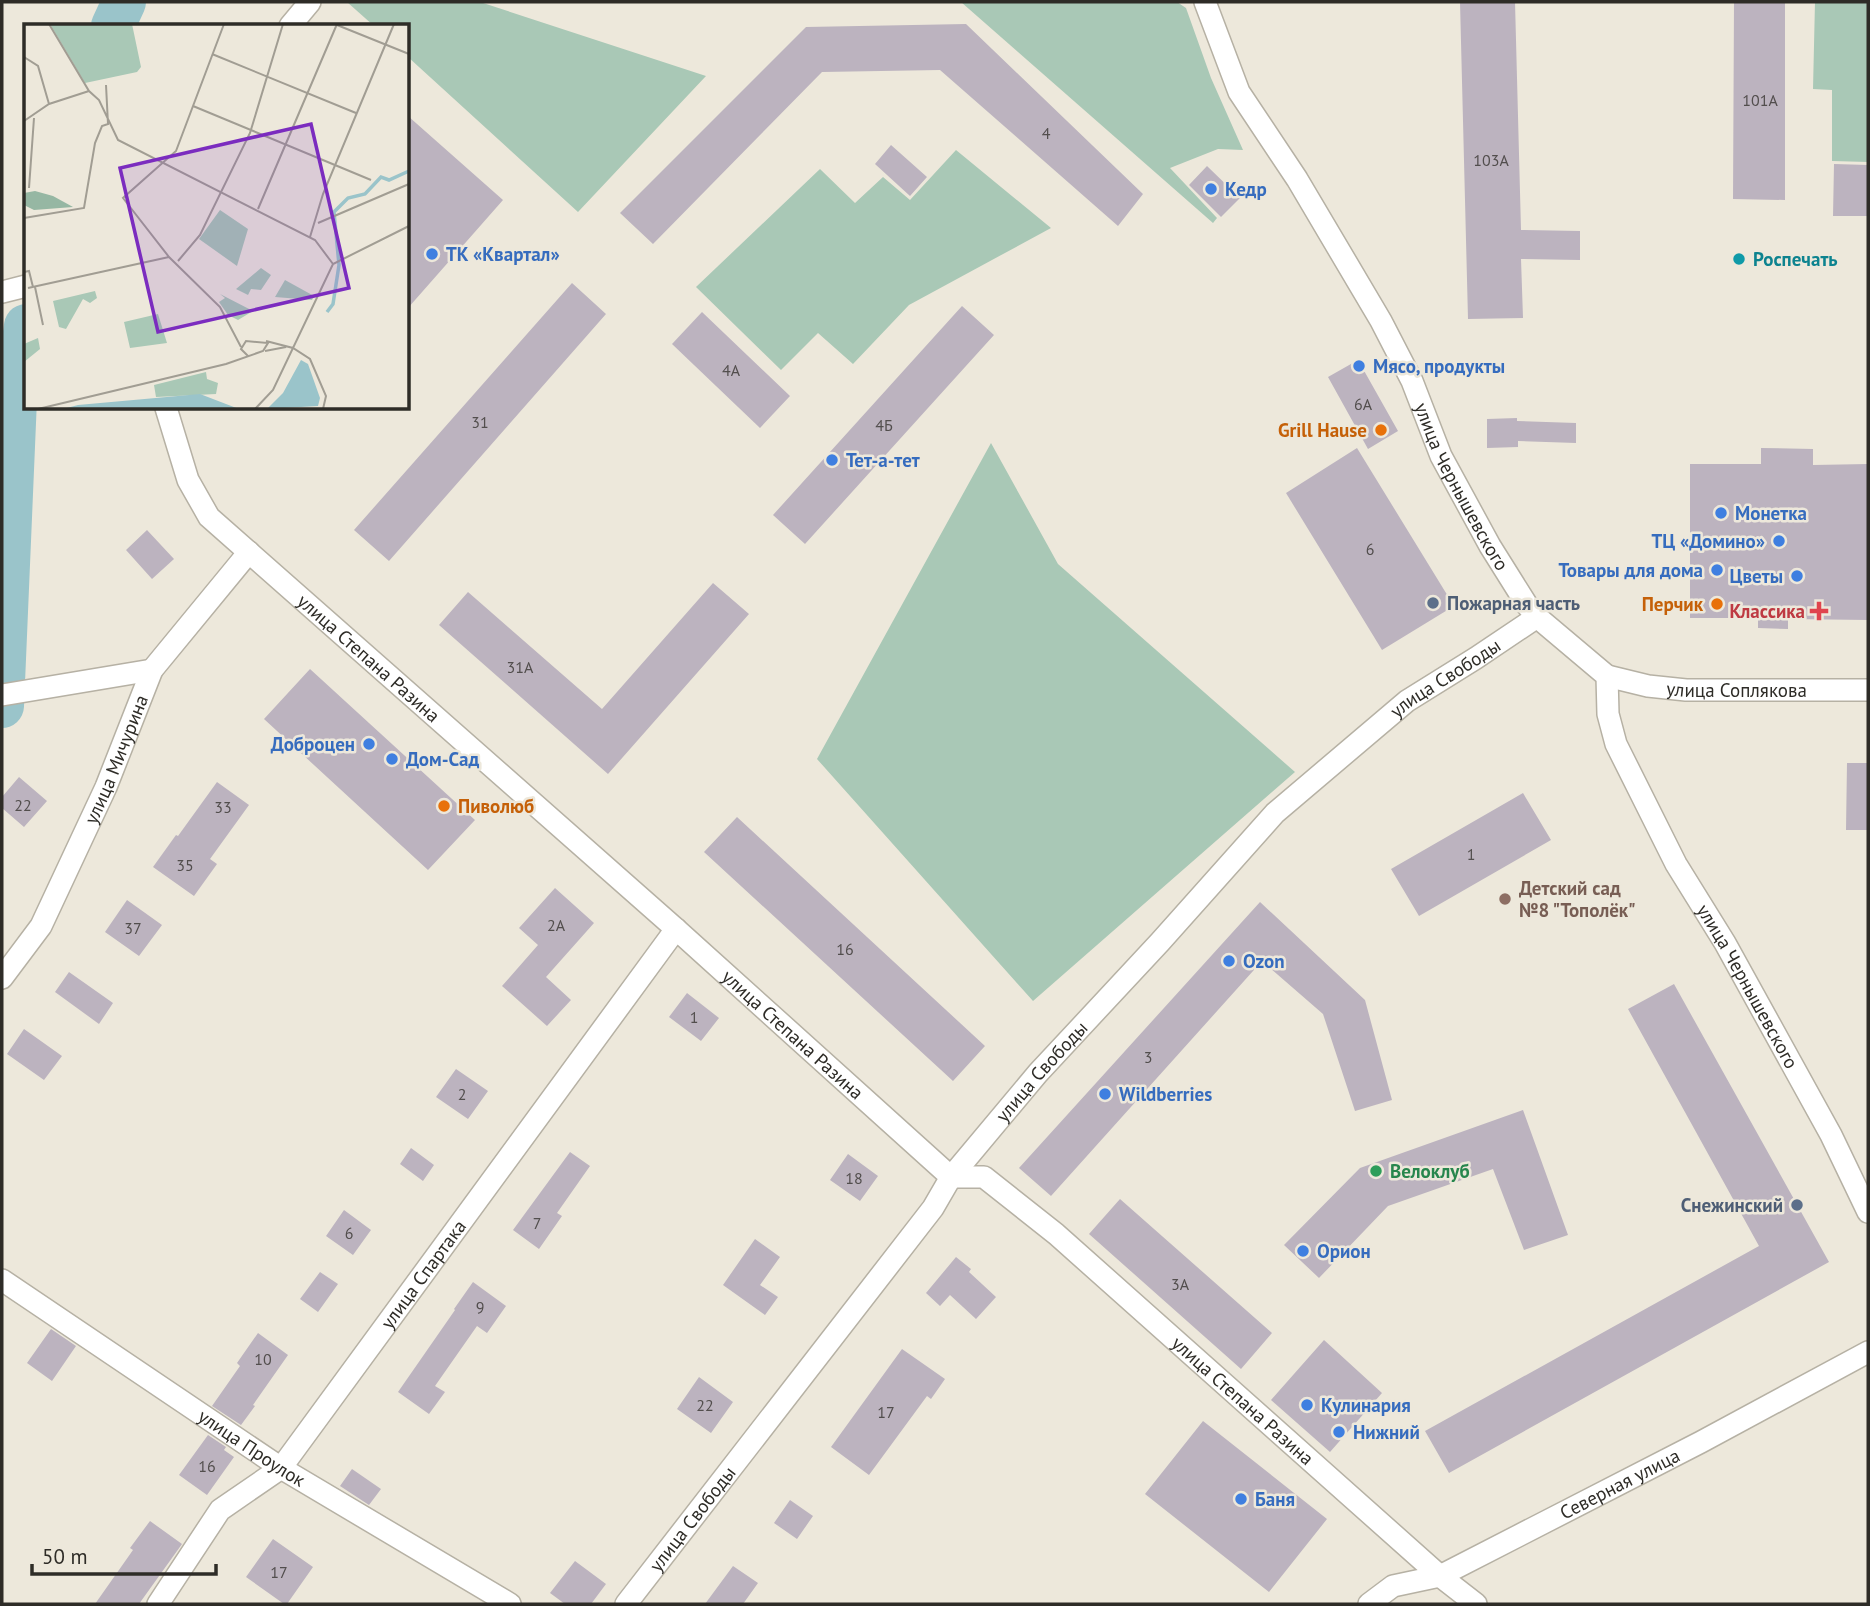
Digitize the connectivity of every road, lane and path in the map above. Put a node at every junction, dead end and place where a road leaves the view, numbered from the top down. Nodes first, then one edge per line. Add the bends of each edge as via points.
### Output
1 (310, 2) edge
2 (1205, 2) edge
3 (291, 24) edge
4 (167, 410) edge
5 (249, 552) junction
6 (1537, 617) junction
7 (152, 670) junction
8 (1607, 676) junction
9 (1868, 690) edge
10 (2, 695) edge
11 (676, 929) junction
12 (2, 978) edge
13 (951, 1177) junction
14 (1868, 1212) edge
15 (2, 1280) edge
16 (1868, 1352) edge
17 (281, 1468) junction
18 (1440, 1576) junction
19 (158, 1604) edge
20 (510, 1604) edge
21 (626, 1604) edge
22 (1369, 1604) edge
23 (1476, 1604) edge

1 - 3 street
2 - 6 street, улица Чернышевского via 1239,92 1352,270 1412,381 1441,456 1490,546
4 - 5 street, улица Степана Разина via 188,480 209,517
5 - 7 street, улица Мичурина
5 - 11 street, улица Степана Разина
6 - 8 street, улица Чернышевского
6 - 13 street, улица Свободы via 1407,701 1275,813 1038,1073
7 - 10 street
7 - 12 street, улица Мичурина via 106,787 41,926
8 - 9 street, улица Соплякова via 1686,690
8 - 14 street, улица Чернышевского via 1608,714 1616,744 1676,864 1745,979
11 - 13 street, улица Степана Разина
11 - 17 street, улица Спартака
13 - 18 street, улица Степана Разина via 984,1177 1056,1234
13 - 21 street, улица Свободы via 933,1208
15 - 17 street, улица Проулок
16 - 18 street, Северная улица
17 - 19 street, улица Спартака via 219,1510
17 - 20 street, улица Проулок
18 - 22 street, Северная улица via 1393,1586
18 - 23 street, улица Степана Разина

